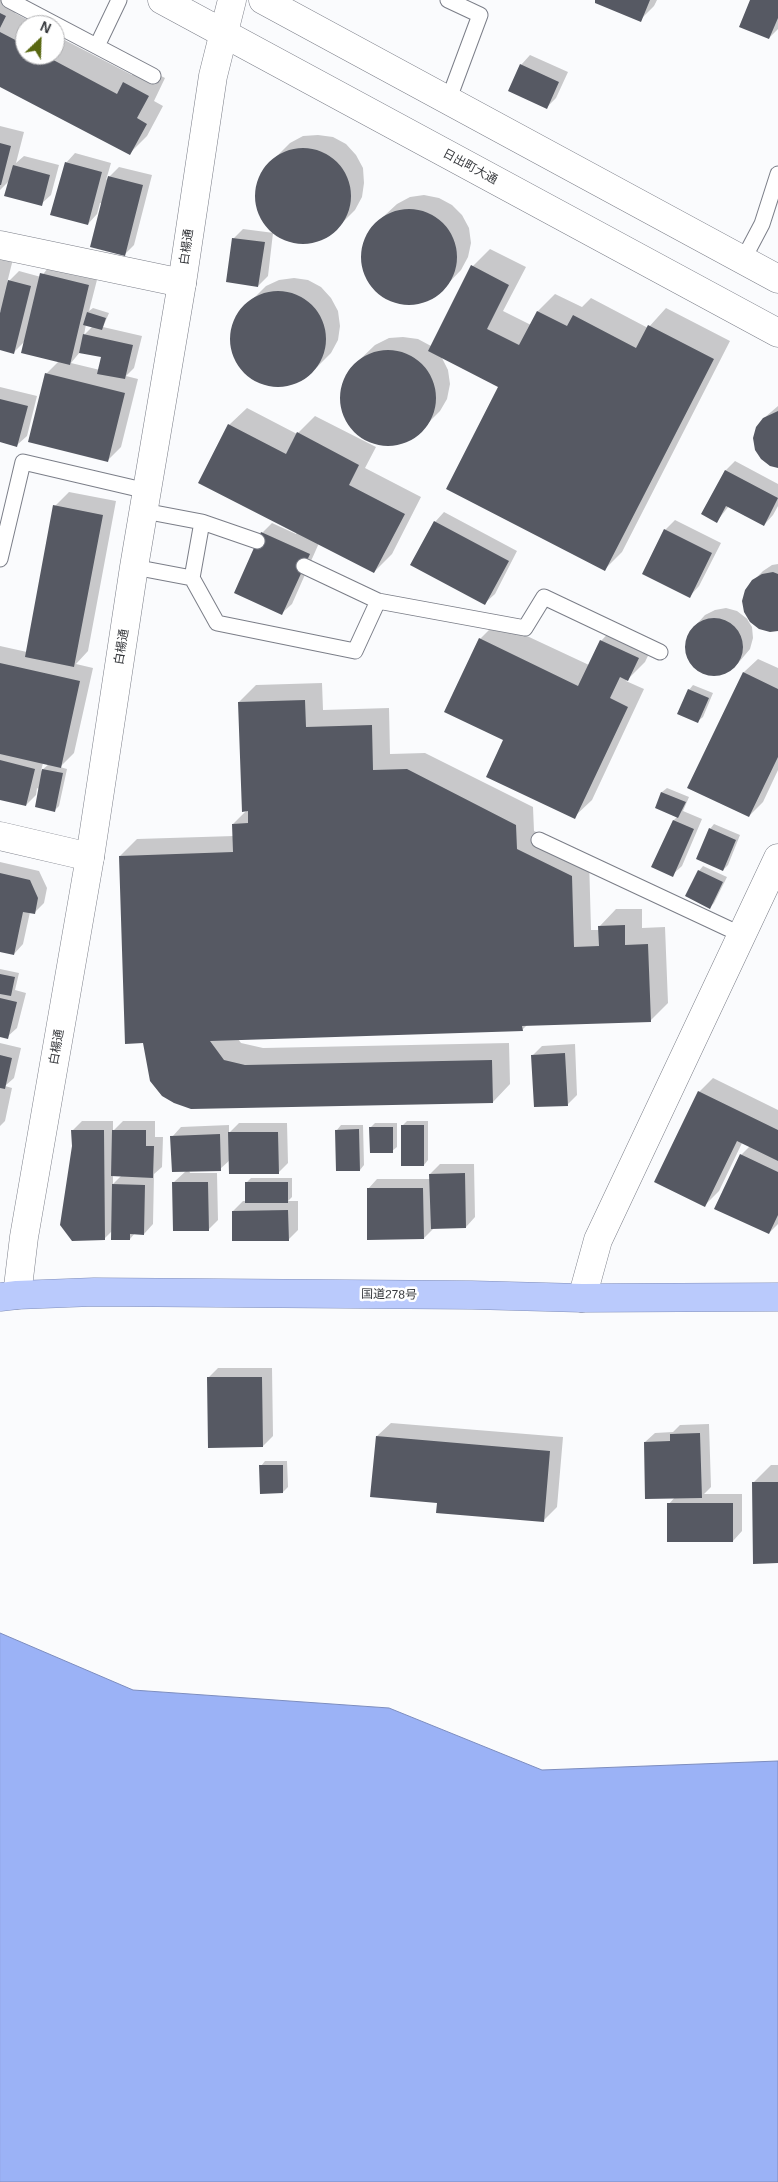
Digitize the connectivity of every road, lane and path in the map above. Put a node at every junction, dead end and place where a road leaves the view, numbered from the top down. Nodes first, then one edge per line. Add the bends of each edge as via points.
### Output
1 (9, 0) edge
2 (119, 0) edge
3 (162, 0) edge
4 (232, 0) edge
5 (263, 0) edge
6 (448, 0) edge
7 (224, 34) junction
8 (97, 46) junction
9 (153, 76) dead end
10 (448, 101) junction
11 (778, 174) edge
12 (0, 245) edge
13 (743, 260) junction
14 (778, 279) edge
15 (182, 283) junction
16 (778, 334) edge
17 (146, 501) junction
18 (202, 522) junction
19 (257, 541) dead end
20 (0, 559) edge
21 (304, 566) dead end
22 (134, 567) junction
23 (192, 578) junction
24 (378, 601) junction
25 (660, 652) dead end
26 (0, 836) edge
27 (538, 840) dead end
28 (90, 857) junction
29 (778, 858) edge
30 (742, 935) junction
31 (9, 1296) edge
32 (778, 1297) edge
33 (582, 1298) junction

1 - 8 lane
2 - 8 lane
3 - 7 street, 日出町大通
4 - 7 street, 白楊通
5 - 10 street
6 - 10 lane via 480,15
7 - 15 street, 白楊通 via 213,76
7 - 16 street, 日出町大通
8 - 9 lane
10 - 13 street
11 - 13 lane via 762,224
12 - 15 street
13 - 14 street
15 - 17 street, 白楊通
17 - 18 lane
17 - 20 lane via 23,462
17 - 22 street, 白楊通
18 - 19 lane
18 - 23 lane
21 - 24 lane
22 - 23 lane
22 - 28 street, 白楊通
23 - 24 lane via 217,623 355,651
24 - 25 lane via 525,628 544,597
26 - 28 street
27 - 30 lane
28 - 31 street, 白楊通 via 24,1236
29 - 30 street
30 - 33 street via 598,1240
31 - 33 highway, 国道278号 via 94,1292
32 - 33 highway, 国道278号

